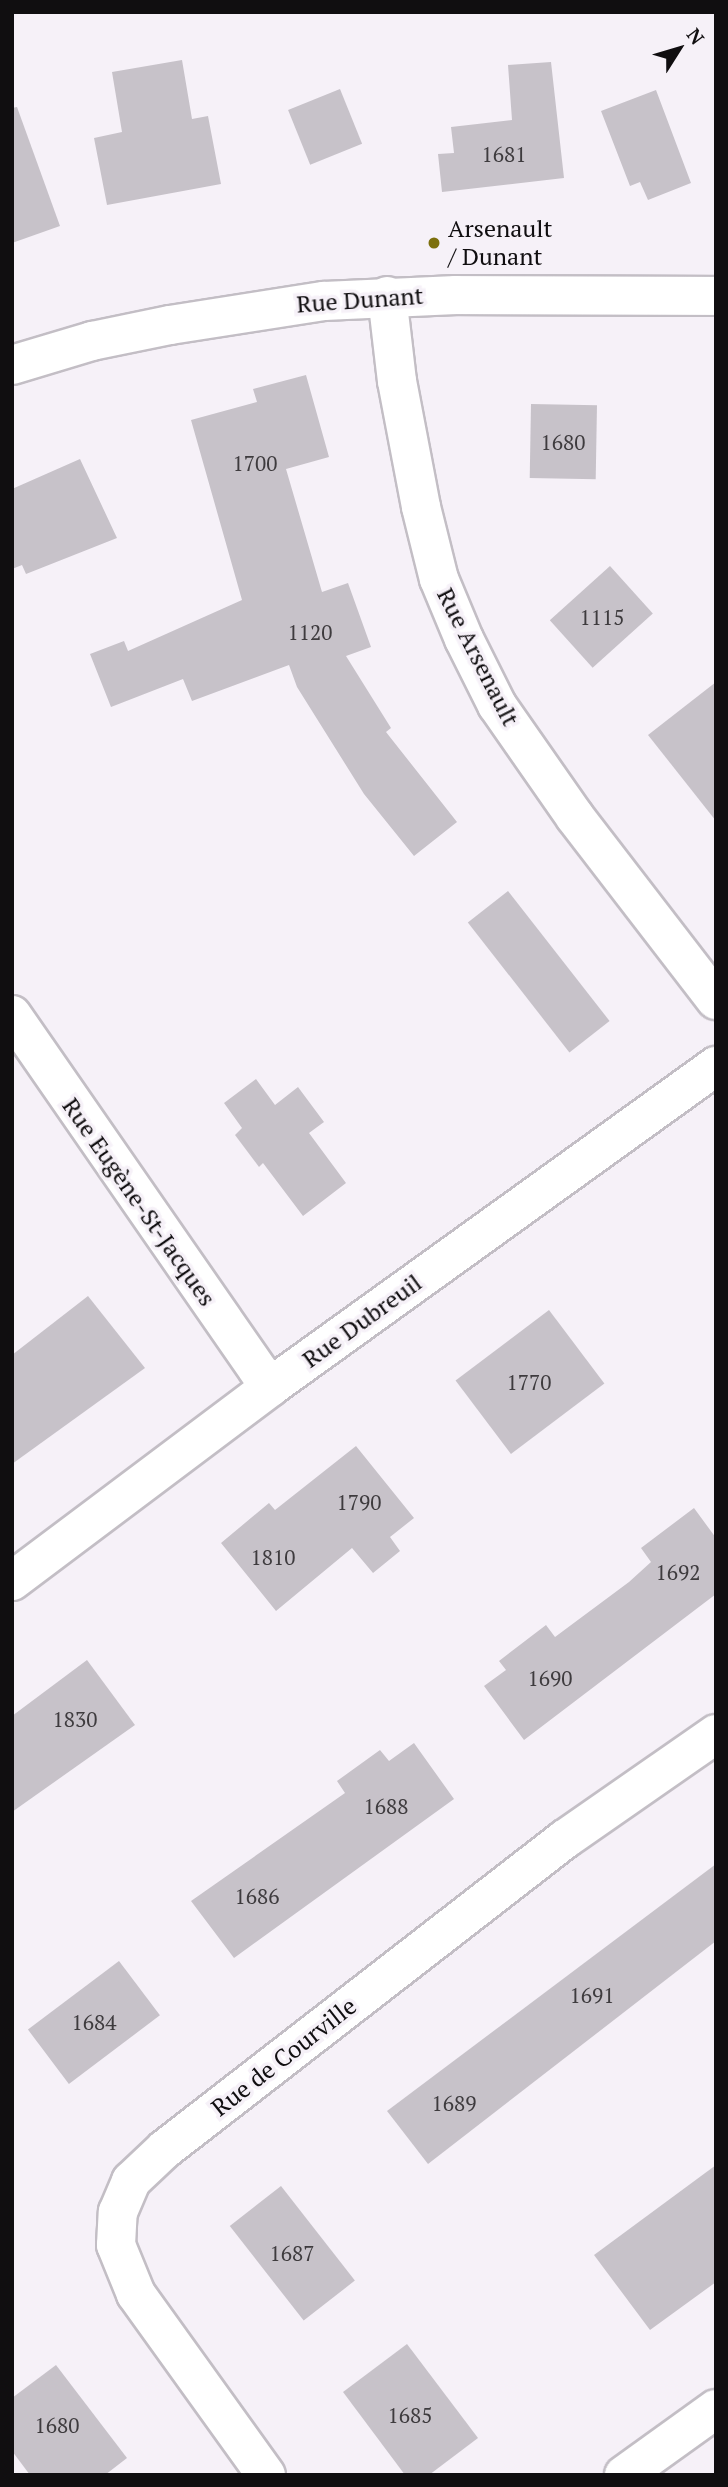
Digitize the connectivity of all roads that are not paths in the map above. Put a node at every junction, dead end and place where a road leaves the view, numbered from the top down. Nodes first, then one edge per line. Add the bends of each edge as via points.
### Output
1 (387, 296) junction
2 (716, 296) edge
3 (12, 365) edge
4 (716, 1000) edge
5 (12, 1015) edge
6 (716, 1066) edge
7 (270, 1387) junction
8 (12, 1581) edge
9 (716, 1734) edge
10 (716, 2409) edge
11 (266, 2475) edge
12 (624, 2475) edge

1 - 2 street, Rue Dunant
1 - 3 street, Rue Dunant via 254,309 92,341
1 - 4 street, Rue Arsenault via 397,381 421,507 439,579 464,639 497,705 575,817
5 - 7 street, Rue Eugène-St-Jacques
6 - 7 street, Rue Dubreuil
7 - 8 street, Rue Dubreuil
9 - 11 street, Rue de Courville via 565,1839 165,2149 131,2181 118,2213 116,2245 136,2294
10 - 12 street

